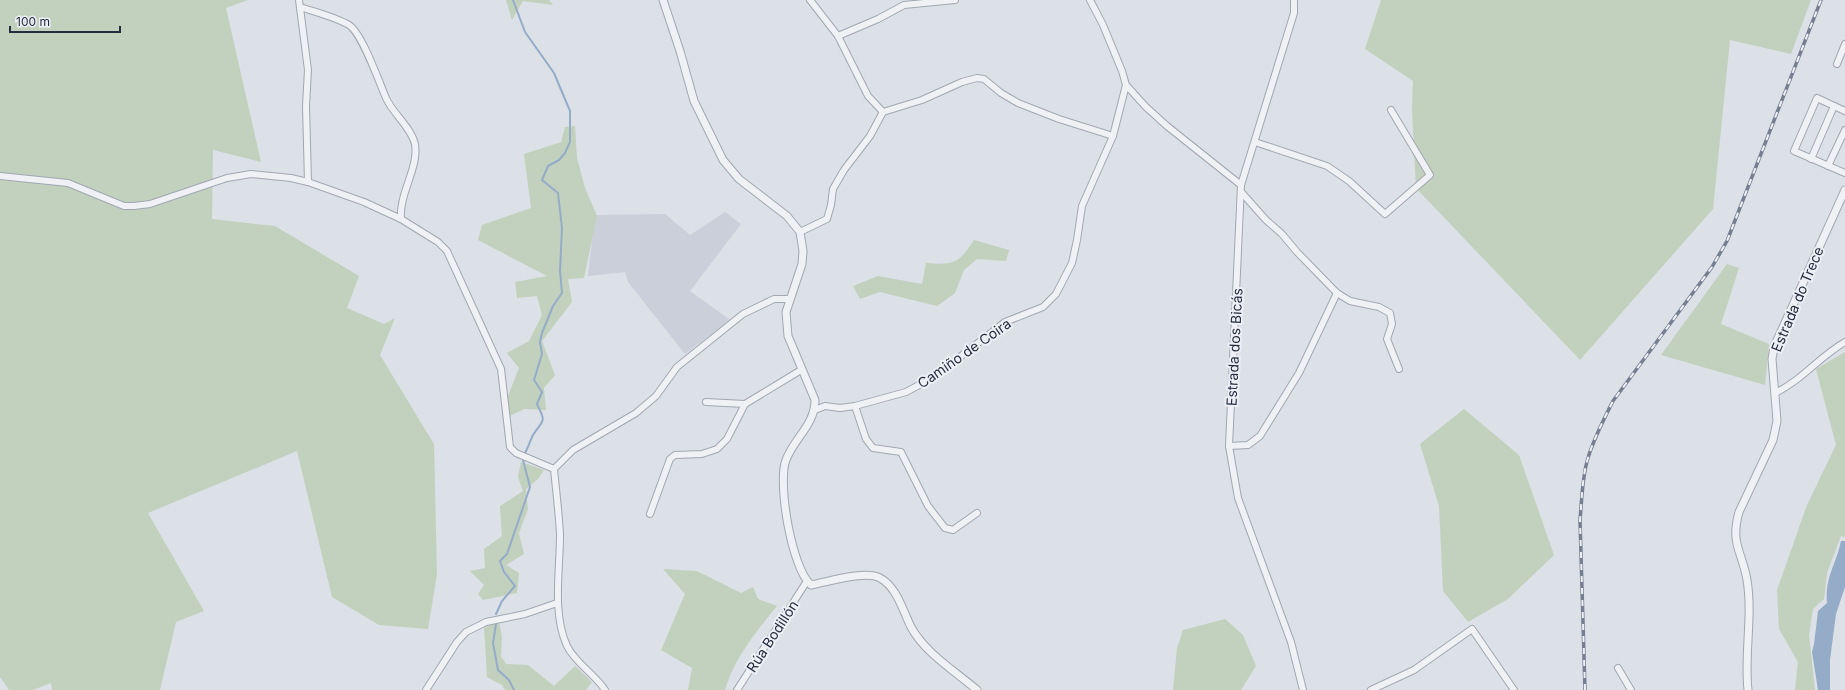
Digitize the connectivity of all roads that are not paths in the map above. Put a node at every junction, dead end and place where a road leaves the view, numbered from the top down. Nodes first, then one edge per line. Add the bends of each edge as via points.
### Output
1 (662, 0) edge
2 (810, 0) edge
3 (955, 0) edge
4 (1090, 0) edge
5 (1294, 0) edge
6 (299, 3) edge
7 (838, 36) junction
8 (1845, 44) edge
9 (1837, 64) dead end
10 (1126, 85) junction
11 (1834, 106) junction
12 (1391, 110) dead end
13 (1845, 111) edge
14 (882, 112) junction
15 (1845, 130) edge
16 (1113, 136) junction
17 (1255, 142) junction
18 (1811, 159) junction
19 (1828, 166) junction
20 (1845, 173) edge
21 (0, 176) edge
22 (308, 182) junction
23 (1241, 185) junction
24 (1845, 190) edge
25 (1242, 193) junction
26 (401, 219) junction
27 (800, 232) junction
28 (1337, 293) junction
29 (790, 299) junction
30 (1845, 342) edge
31 (1398, 369) dead end
32 (800, 370) junction
33 (1774, 393) junction
34 (706, 402) dead end
35 (745, 404) junction
36 (855, 406) junction
37 (815, 410) junction
38 (1229, 446) junction
39 (554, 468) junction
40 (650, 514) dead end
41 (977, 514) dead end
42 (807, 581) junction
43 (557, 603) junction
44 (1618, 668) dead end
45 (426, 690) edge
46 (605, 690) edge
47 (737, 690) edge
48 (977, 690) edge
49 (1303, 690) edge
50 (1371, 690) edge
51 (1514, 690) edge
52 (1631, 690) edge
53 (1748, 690) edge

1 - 27 street via 694,100 723,160 739,180 787,216
2 - 7 street
3 - 7 street via 904,5
4 - 10 street via 1103,25
5 - 17 street, Estrada dos Bicás via 1294,13
6 - 22 street via 308,70
6 - 26 street via 349,25 359,36 390,108 409,131 415,144 415,159 400,208
7 - 14 street via 868,96
8 - 9 street
10 - 16 street, Camiño de Coira
10 - 23 street via 1167,126
11 - 13 street
11 - 18 street
11 - 18 street via 1817,98 1794,151
12 - 17 street via 1430,175 1385,214 1349,181 1327,166
14 - 16 street via 922,100 962,82 984,78 1001,93 1018,103 1058,120
14 - 27 street via 870,136 833,189 827,219
15 - 19 street
16 - 36 street, Camiño de Coira via 1082,206 1072,263 1056,294 1043,307 1005,322 927,381 906,392
17 - 23 street, Estrada dos Bicás
18 - 19 street
19 - 20 street
21 - 22 street via 68,182 124,206 150,204 227,178 251,174
22 - 26 street via 364,202
23 - 25 street, Estrada dos Bicás
24 - 33 street, Estrada do Trece via 1774,347
25 - 28 street
25 - 38 street, Estrada dos Bicás
26 - 39 street via 438,242 447,251 459,275 501,369 510,447 516,453
27 - 29 street via 802,264
28 - 31 street via 1350,301 1379,307 1390,313 1392,324 1387,339
28 - 38 street via 1299,373 1260,436 1248,445
29 - 32 street via 786,312 788,336
29 - 39 street via 774,299 743,314 677,367 656,396 641,409 573,450
30 - 33 street via 1831,350 1788,386
32 - 35 street
32 - 37 street via 815,400
33 - 53 street, Estrada do Trece via 1777,421 1773,440 1735,524 1737,550 1744,568 1748,595
34 - 35 street
35 - 40 street via 727,439 717,449 702,454 675,455 670,459
36 - 37 street, Camiño de Coira via 825,406
36 - 41 street via 866,440 873,448 901,452 928,506 945,528 953,530
37 - 42 street via 812,419 786,459 782,475 794,554
38 - 49 street, Estrada dos Bicás via 1238,498 1291,642
39 - 43 street via 560,534
42 - 47 street, Rúa Bodillón
42 - 48 street via 811,585 863,575 880,578 893,589 912,628 928,648
43 - 45 street via 525,614 486,622 466,632 456,642
43 - 46 street via 567,646
44 - 52 street
50 - 51 street via 1414,670 1472,628

